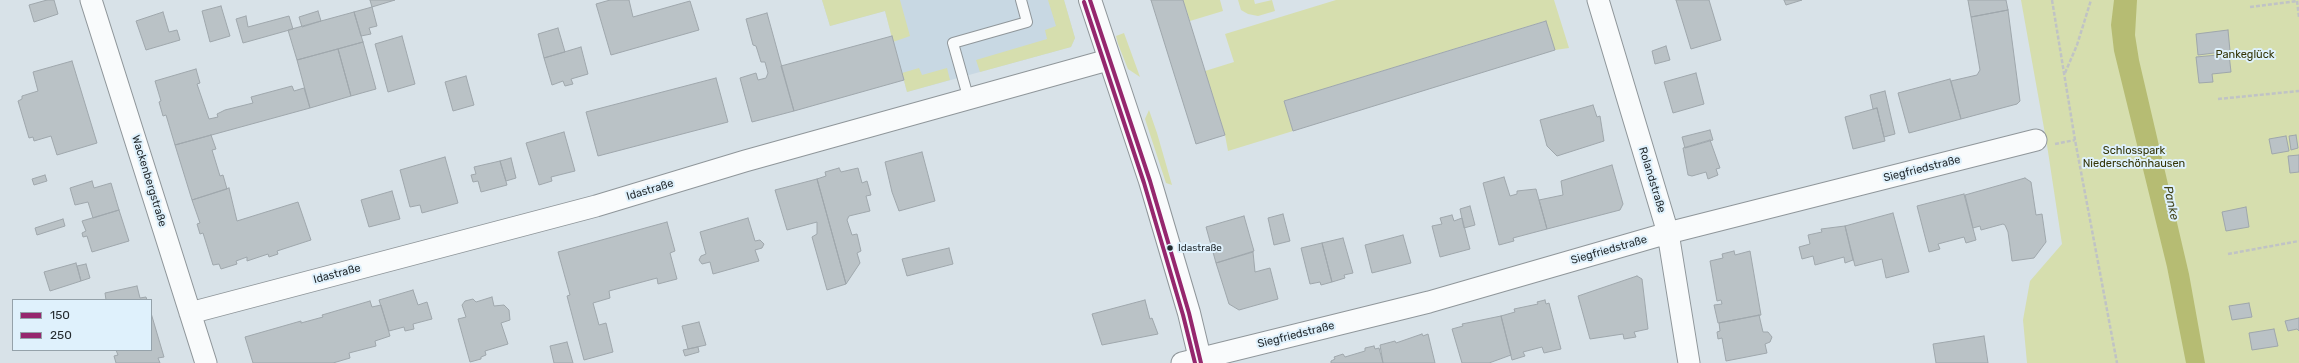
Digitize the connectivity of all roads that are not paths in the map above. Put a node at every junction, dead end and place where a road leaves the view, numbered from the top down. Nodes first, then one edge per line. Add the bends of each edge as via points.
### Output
1 (91, 0) edge
2 (1021, 0) edge
3 (1090, 0) edge
4 (1598, 0) edge
5 (1108, 60) junction
6 (969, 100) junction
7 (2042, 143) road end
8 (1668, 233) junction
9 (190, 313) junction
10 (1195, 362) edge
11 (206, 363) edge
12 (1689, 363) edge

1 - 9 street, Wackenbergstraße
2 - 6 lane via 1027,22 953,43
3 - 5 main road
4 - 8 street, Rolandstraße
5 - 6 street, Idastraße
5 - 10 main road via 1150,181 1189,313
6 - 9 street, Idastraße via 745,161 596,206
7 - 8 street, Siegfriedstraße
8 - 10 street, Siegfriedstraße via 1429,302
8 - 12 street, Rolandstraße
9 - 11 street, Wackenbergstraße

